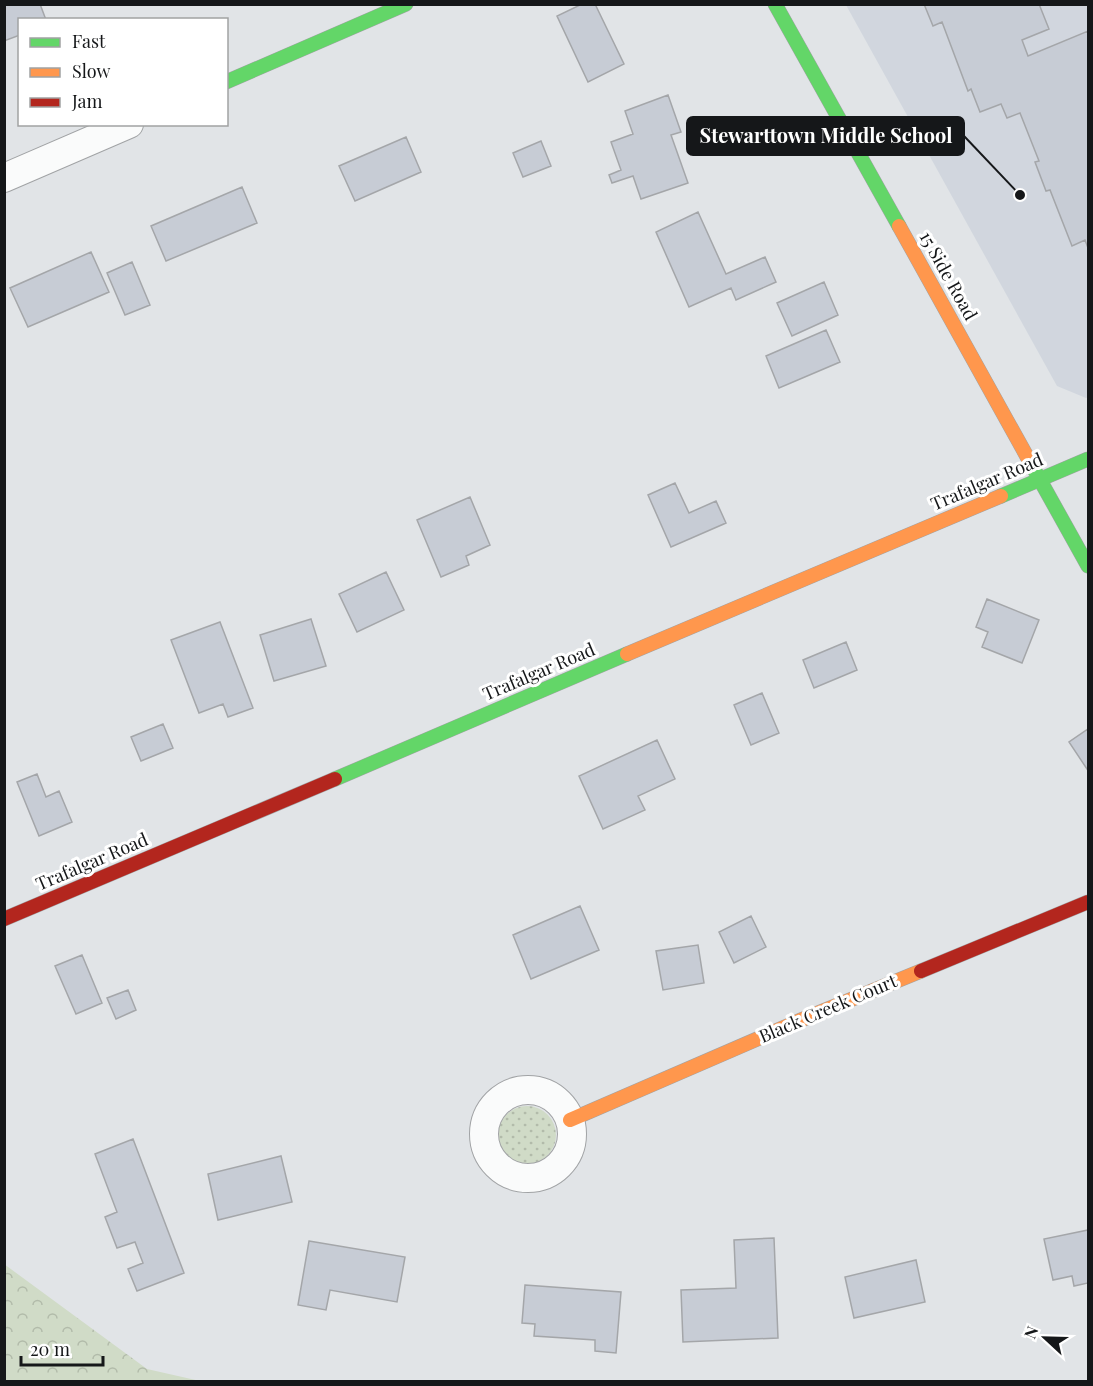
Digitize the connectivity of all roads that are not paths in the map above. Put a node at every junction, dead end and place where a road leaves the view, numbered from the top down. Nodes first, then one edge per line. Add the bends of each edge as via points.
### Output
1 (406, 4) edge
2 (776, 4) edge
3 (228, 81) edge
4 (124, 126) edge
5 (4, 178) edge
6 (1089, 459) edge
7 (1039, 479) junction
8 (1089, 566) edge
9 (1089, 902) edge
10 (4, 919) edge
11 (570, 1120) dead end

1 - 3 street
2 - 7 street, 15 Side Road
4 - 5 street
6 - 7 street, Trafalgar Road
7 - 8 street, 15 Side Road
7 - 10 street, Trafalgar Road
9 - 11 street, Black Creek Court

